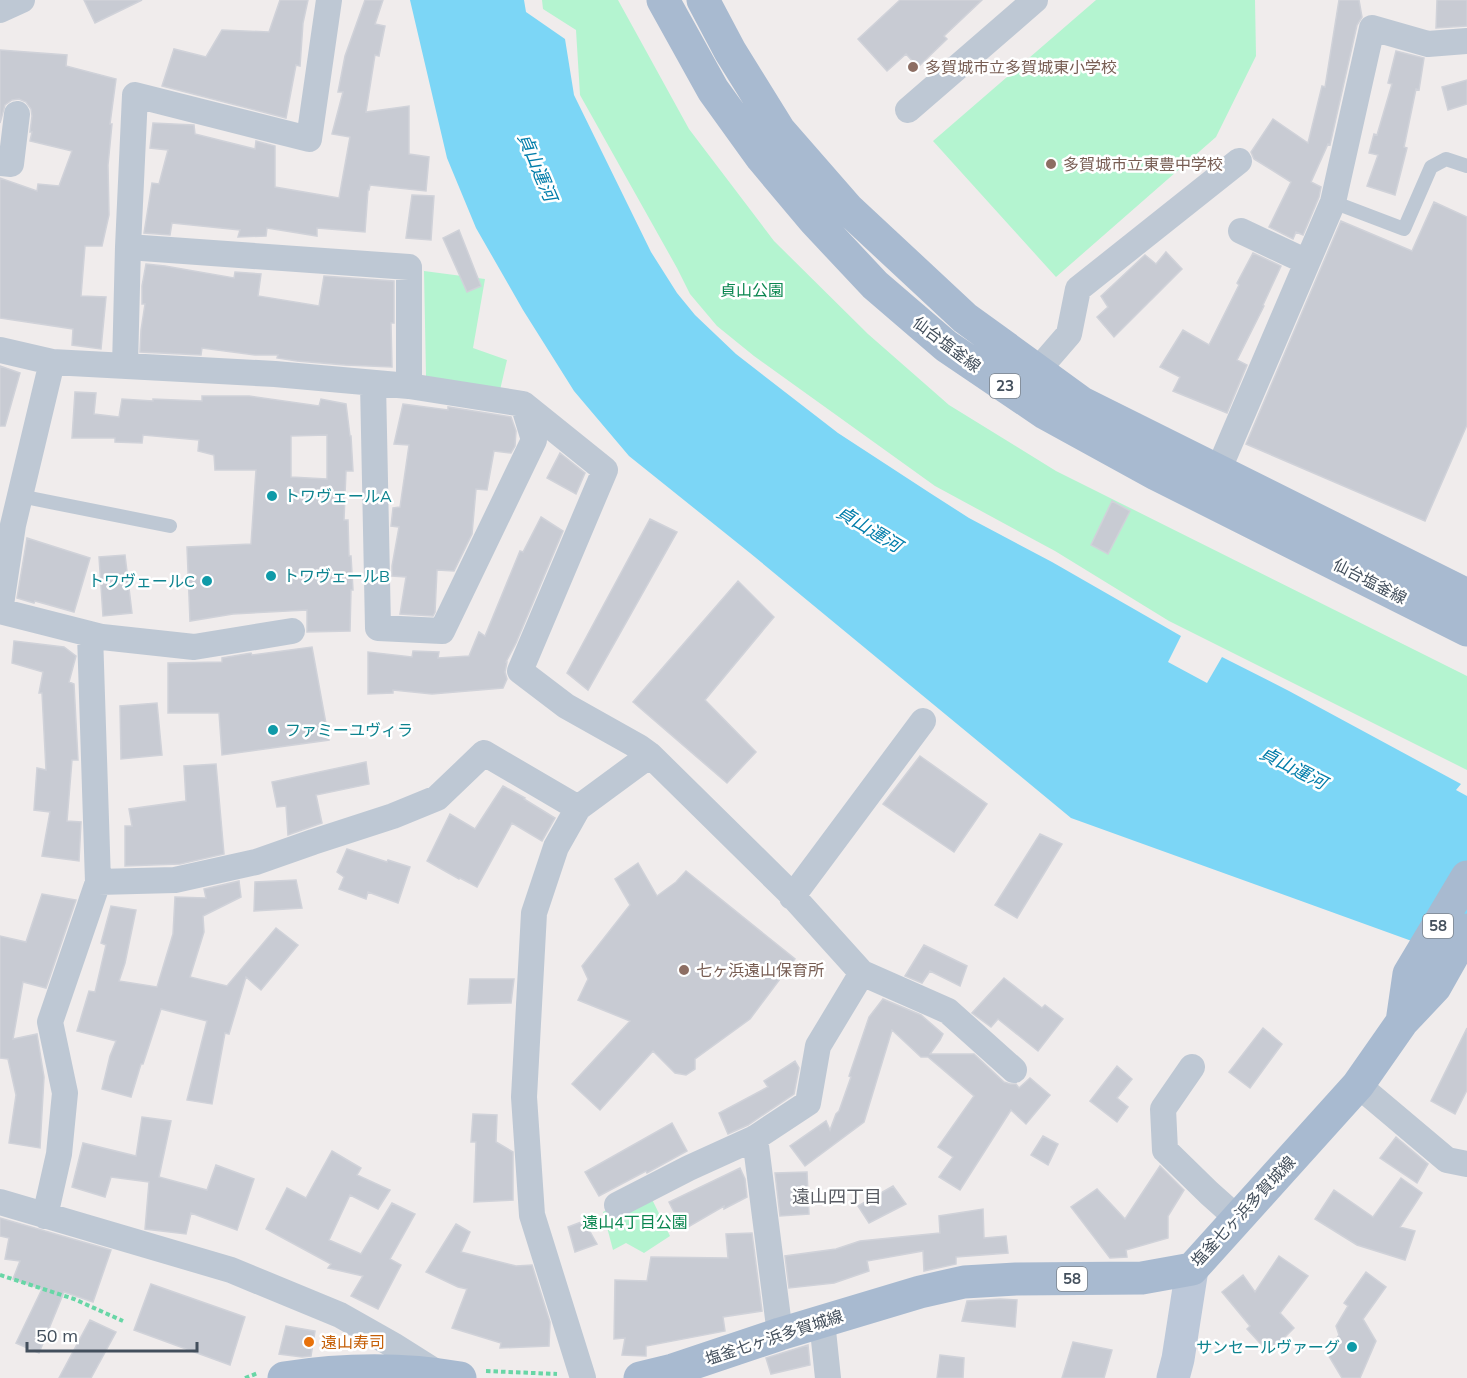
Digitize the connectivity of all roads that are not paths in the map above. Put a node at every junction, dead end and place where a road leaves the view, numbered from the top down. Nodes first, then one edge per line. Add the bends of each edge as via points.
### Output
1 (22, 0) edge
2 (329, 0) edge
3 (663, 0) edge
4 (703, 0) edge
5 (1035, 0) edge
6 (0, 10) edge
7 (1467, 40) edge
8 (908, 110) dead end
9 (17, 114) dead end
10 (1239, 161) dead end
11 (0, 163) edge
12 (1467, 166) edge
13 (1333, 202) junction
14 (1241, 231) dead end
15 (128, 247) junction
16 (1307, 262) junction
17 (0, 350) edge
18 (52, 362) junction
19 (125, 366) junction
20 (1037, 371) junction
21 (373, 383) junction
22 (409, 386) junction
23 (523, 404) junction
24 (1218, 471) junction
25 (20, 496) junction
26 (170, 526) dead end
27 (1467, 595) edge
28 (0, 611) edge
29 (1467, 630) edge
30 (292, 631) dead end
31 (90, 633) junction
32 (923, 721) dead end
33 (650, 756) junction
34 (578, 808) junction
35 (1467, 877) edge
36 (98, 882) junction
37 (792, 897) junction
38 (1467, 930) edge
39 (862, 973) junction
40 (1422, 980) junction
41 (1191, 1067) dead end
42 (1014, 1070) dead end
43 (1358, 1085) junction
44 (755, 1138) junction
45 (1467, 1164) edge
46 (0, 1202) edge
47 (617, 1205) dead end
48 (45, 1216) junction
49 (1237, 1218) junction
50 (1192, 1269) junction
51 (822, 1321) junction
52 (780, 1334) junction
53 (673, 1374) edge
54 (449, 1376) edge
55 (284, 1378) edge
56 (583, 1378) edge
57 (640, 1378) edge
58 (828, 1378) edge
59 (1173, 1378) edge

1 - 6 street
2 - 15 street via 309,138 135,95
3 - 29 main road, 仙台塩釜線 / 23 via 713,90 762,158 813,220 875,285 946,346 1045,412 1156,474
4 - 20 main road, 仙台塩釜線 / 23 via 779,130 848,209 965,318
5 - 8 street
7 - 13 street via 1428,44 1372,28
9 - 11 street via 11,164
10 - 20 street via 1078,289 1069,334
12 - 13 lane via 1446,159 1431,167 1404,228
13 - 16 street
14 - 16 street
15 - 19 street
15 - 22 street via 410,267
16 - 24 street
17 - 18 street
18 - 19 street
18 - 25 street
19 - 21 street
20 - 24 main road, 仙台塩釜線 / 23 via 1082,403
21 - 22 street
21 - 23 street via 378,628 442,631 534,440
22 - 23 street
23 - 33 street via 605,470 520,671 566,706
24 - 27 main road, 仙台塩釜線 / 23
25 - 26 lane
25 - 28 street
28 - 31 street
30 - 31 street via 194,647
31 - 36 street
32 - 37 street
33 - 34 street
33 - 37 street
34 - 36 street via 484,753 437,798 256,862 175,880
34 - 56 street via 556,847 534,913 524,1097 532,1215
35 - 40 main road, 塩釜七ヶ浜多賀城線 / 58
36 - 48 street via 50,1022 65,1094 59,1154
37 - 39 street
38 - 40 main road, 塩釜七ヶ浜多賀城線 / 58
39 - 42 street via 948,1011
39 - 44 street via 818,1046 808,1103
40 - 43 main road, 塩釜七ヶ浜多賀城線 / 58 via 1402,1022
41 - 49 street via 1164,1108 1165,1150
43 - 45 street via 1447,1160
43 - 49 main road, 塩釜七ヶ浜多賀城線 / 58
44 - 47 street
44 - 52 street
46 - 48 street
48 - 54 street via 231,1270 340,1315
49 - 50 main road, 塩釜七ヶ浜多賀城線 / 58
50 - 51 main road, 塩釜七ヶ浜多賀城線 / 58 via 1142,1278 964,1282
50 - 59 street
51 - 52 main road, 塩釜七ヶ浜多賀城線 / 58
51 - 58 street
52 - 53 main road, 塩釜七ヶ浜多賀城線 / 58
53 - 57 main road, 塩釜七ヶ浜多賀城線 / 58
54 - 55 main road via 366,1371

